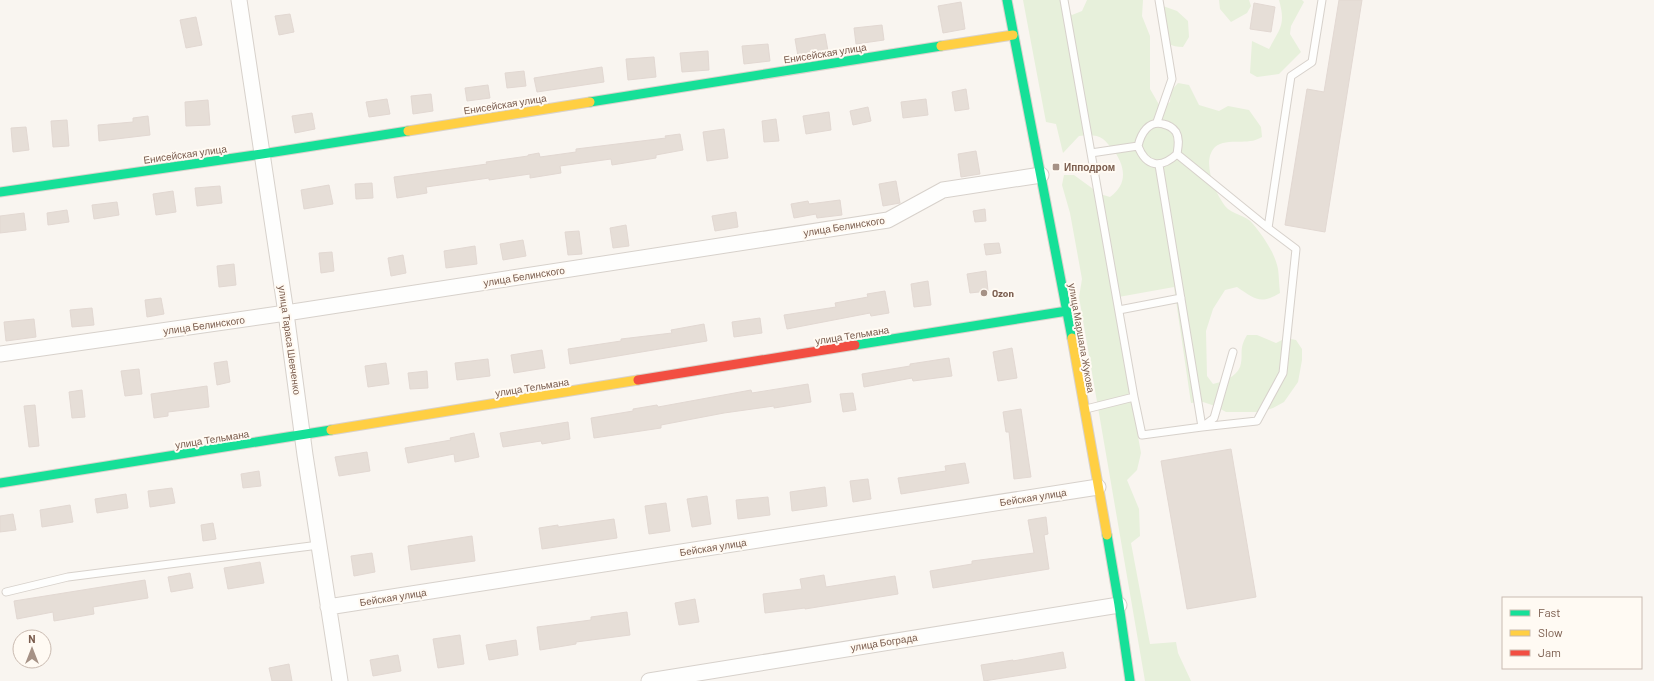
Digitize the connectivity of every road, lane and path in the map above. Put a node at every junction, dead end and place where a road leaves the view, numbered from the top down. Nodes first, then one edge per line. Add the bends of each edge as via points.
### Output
1 (239, 0) edge
2 (1007, 0) edge
3 (1064, 0) edge
4 (1159, 0) edge
5 (1322, 0) edge
6 (1013, 34) junction
7 (1157, 122) junction
8 (1138, 146) junction
9 (262, 154) junction
10 (1091, 154) junction
11 (1177, 154) junction
12 (1159, 165) junction
13 (1041, 175) junction
14 (0, 192) edge
15 (1268, 228) junction
16 (1181, 298) junction
17 (1067, 310) junction
18 (1119, 310) junction
19 (286, 313) junction
20 (1233, 352) dead end
21 (0, 354) edge
22 (1134, 397) junction
23 (1084, 409) junction
24 (1202, 427) junction
25 (302, 435) junction
26 (0, 483) edge
27 (1098, 486) junction
28 (319, 545) junction
29 (6, 592) dead end
30 (1119, 605) junction
31 (328, 607) junction
32 (340, 681) edge
33 (649, 681) edge
34 (1130, 681) edge

1 - 9 street, улица Тараса Шевченко
2 - 6 street, улица Маршала Жукова
3 - 10 lane
4 - 7 lane via 1172,79
5 - 15 lane via 1312,62 1291,76
6 - 9 street, Енисейская улица
6 - 13 street, улица Маршала Жукова
7 - 8 lane via 1140,135
7 - 11 lane via 1168,125 1176,132
8 - 10 lane
8 - 12 lane via 1148,161
9 - 14 street, Енисейская улица
9 - 19 street, улица Тараса Шевченко
10 - 18 lane
11 - 12 lane via 1168,162
11 - 15 lane
12 - 16 lane
13 - 17 street, улица Маршала Жукова
13 - 19 street, улица Белинского via 943,190 888,220
15 - 24 lane via 1296,249 1283,373 1257,422
16 - 18 lane
16 - 24 lane
17 - 23 street, улица Маршала Жукова
17 - 25 street, улица Тельмана
18 - 22 lane
19 - 21 street, улица Белинского
19 - 25 street, улица Тараса Шевченко
20 - 24 lane via 1214,418
22 - 23 lane
22 - 24 lane via 1142,435
23 - 27 street, улица Маршала Жукова
25 - 26 street, улица Тельмана
25 - 28 street, улица Тараса Шевченко
27 - 30 street, улица Маршала Жукова
27 - 31 street, Бейская улица
28 - 29 lane via 68,577
28 - 31 street, улица Тараса Шевченко
30 - 33 street, улица Бограда
30 - 34 street, улица Маршала Жукова
31 - 32 street, улица Тараса Шевченко

